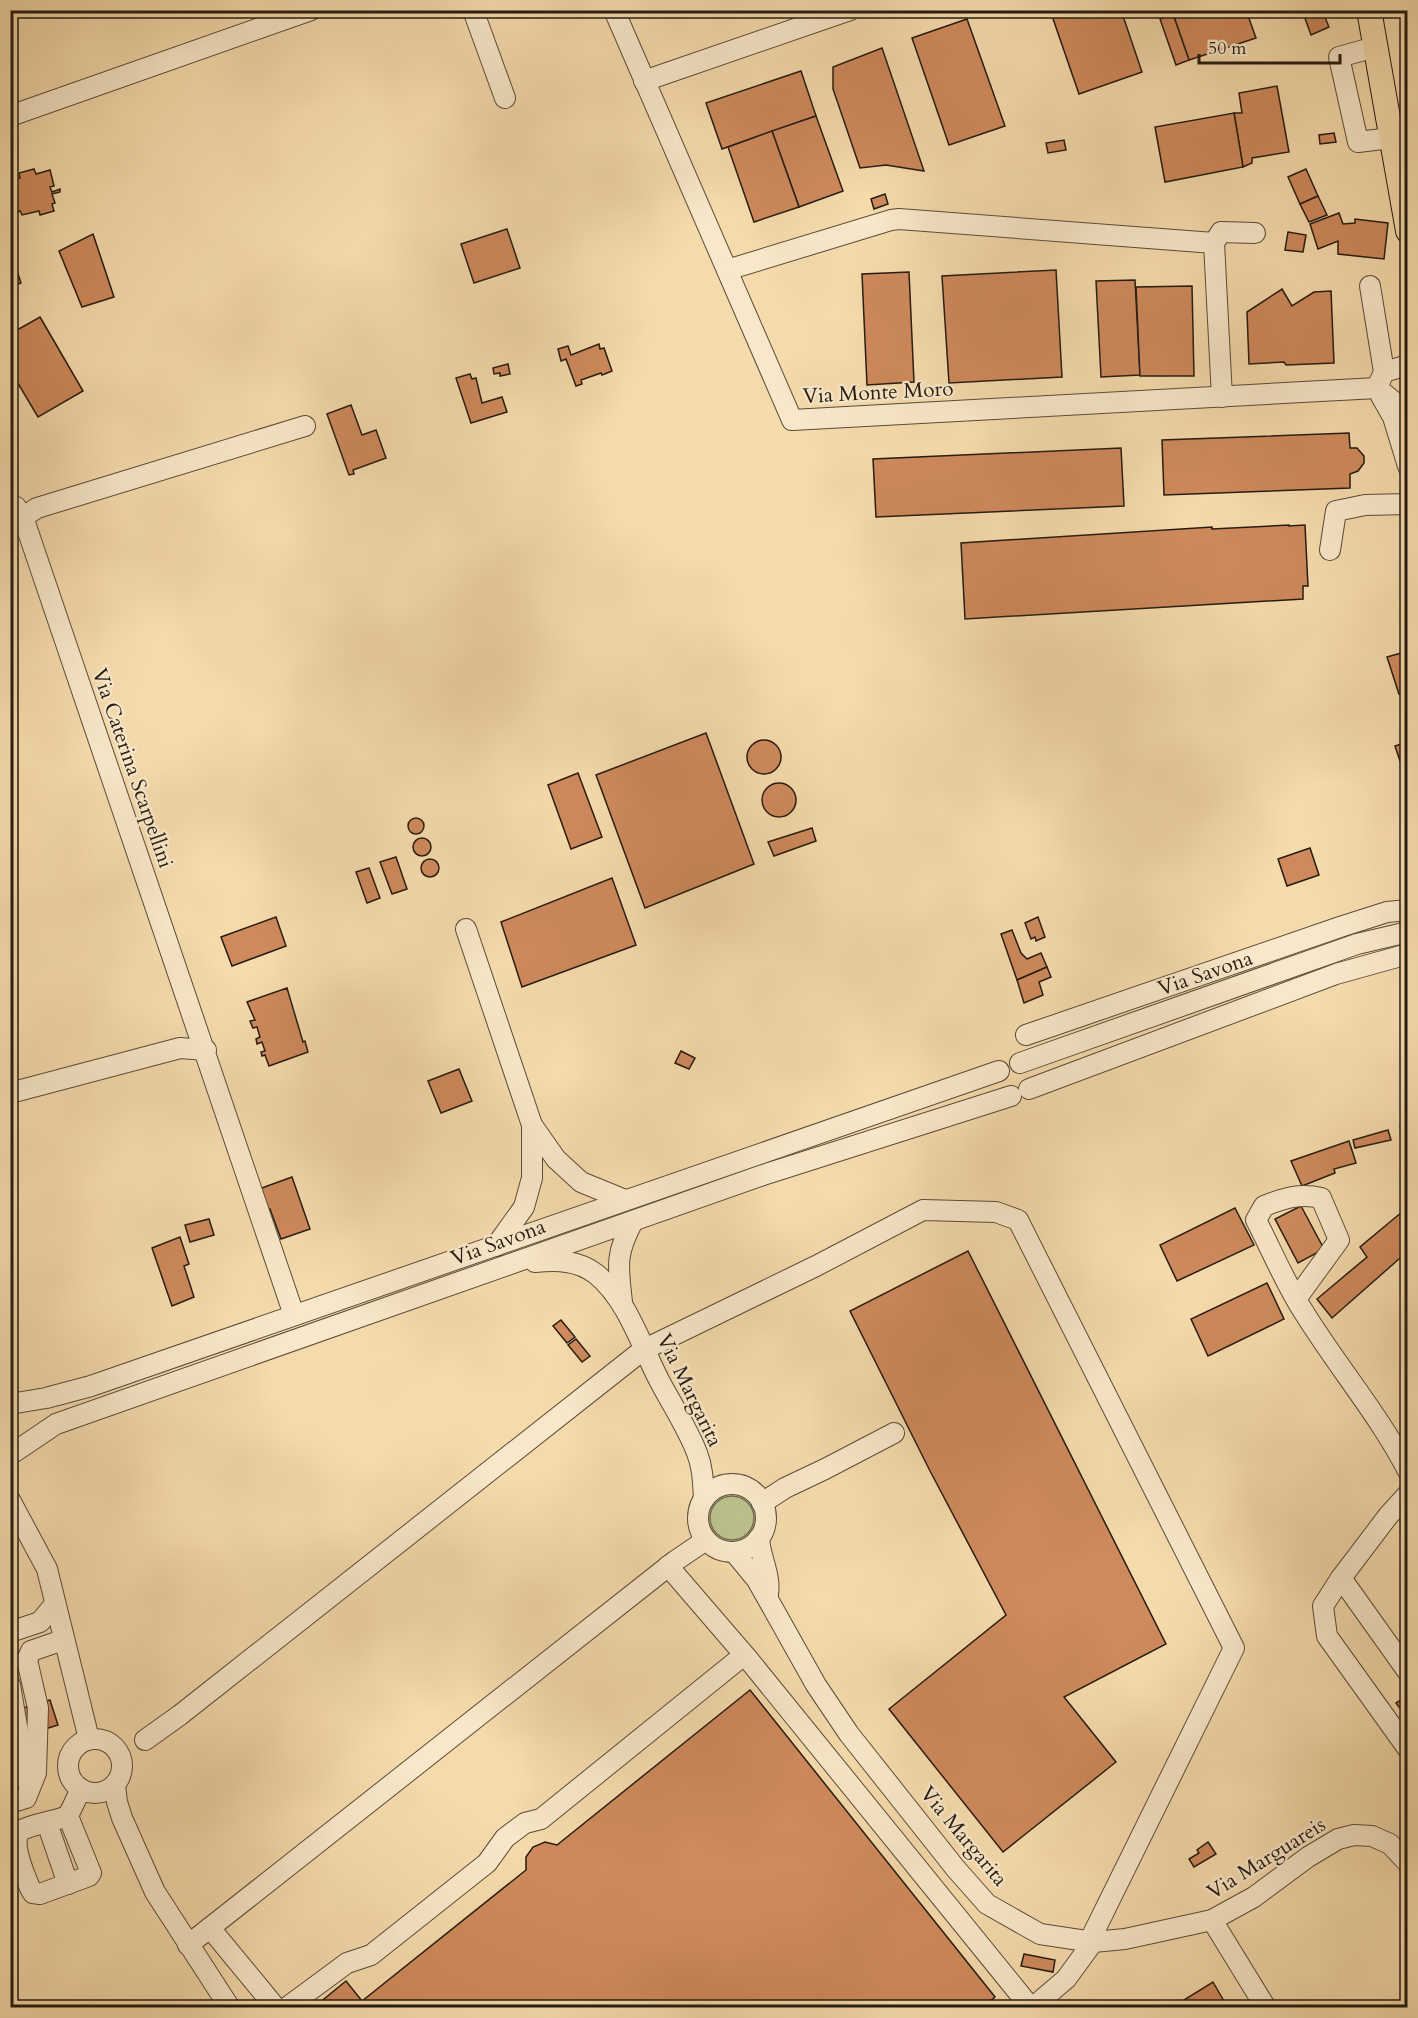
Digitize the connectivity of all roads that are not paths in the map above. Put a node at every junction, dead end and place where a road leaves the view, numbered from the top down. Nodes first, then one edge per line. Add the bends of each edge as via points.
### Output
1 (311, 10) edge
2 (473, 10) edge
3 (614, 10) edge
4 (850, 10) edge
5 (1369, 10) edge
6 (1375, 47) junction
7 (644, 81) junction
8 (505, 98) dead end
9 (10, 116) edge
10 (1391, 138) junction
11 (1407, 231) edge
12 (1255, 233) dead end
13 (1214, 243) junction
14 (727, 270) junction
15 (1370, 286) dead end
16 (1407, 365) edge
17 (1381, 380) junction
18 (1222, 397) junction
19 (1404, 405) edge
20 (305, 426) dead end
21 (1407, 466) edge
22 (1407, 504) edge
23 (17, 511) edge
24 (1330, 550) dead end
25 (1407, 910) edge
26 (466, 929) dead end
27 (1407, 932) edge
28 (1407, 954) edge
29 (1026, 1035) dead end
30 (206, 1050) junction
31 (1020, 1063) dead end
32 (999, 1071) dead end
33 (10, 1093) edge
34 (532, 1125) junction
35 (625, 1200) junction
36 (633, 1221) junction
37 (496, 1246) junction
38 (511, 1263) junction
39 (623, 1305) junction
40 (1300, 1306) junction
41 (294, 1315) junction
42 (643, 1350) junction
43 (10, 1404) edge
44 (894, 1433) dead end
45 (697, 1453) junction
46 (10, 1455) edge
47 (1407, 1471) edge
48 (734, 1484) junction
49 (1407, 1494) edge
50 (758, 1497) junction
51 (704, 1499) junction
52 (10, 1500) edge
53 (698, 1520) junction
54 (19, 1534) edge
55 (759, 1538) junction
56 (706, 1540) junction
57 (734, 1552) junction
58 (672, 1564) junction
59 (1341, 1578) junction
60 (767, 1600) junction
61 (55, 1604) junction
62 (10, 1632) edge
63 (63, 1640) junction
64 (31, 1651) junction
65 (744, 1654) junction
66 (10, 1658) edge
67 (1407, 1672) edge
68 (10, 1685) edge
69 (38, 1708) junction
70 (13, 1710) edge
71 (89, 1739) junction
72 (1407, 1749) edge
73 (10, 1751) edge
74 (118, 1754) junction
75 (115, 1785) junction
76 (88, 1791) junction
77 (18, 1800) edge
78 (68, 1816) junction
79 (46, 1823) junction
80 (128, 1833) junction
81 (1407, 1863) edge
82 (68, 1884) junction
83 (1212, 1920) junction
84 (210, 1928) junction
85 (1091, 1942) junction
86 (188, 1945) junction
87 (230, 2007) edge
88 (276, 2007) edge
89 (286, 2007) edge
90 (1032, 2007) edge
91 (1266, 2007) edge

1 - 9 street
2 - 8 street
3 - 7 street, Via Monte Moro
4 - 7 street
5 - 6 main road
6 - 10 main road
6 - 10 street via 1339,57 1358,142
7 - 14 street, Via Monte Moro
10 - 11 main road
12 - 13 street via 1221,232
13 - 14 street via 899,219
13 - 18 street
14 - 18 street, Via Monte Moro via 792,420
15 - 17 street
16 - 17 street, Via Monte Moro
17 - 18 street, Via Monte Moro
17 - 19 street
17 - 21 street
20 - 23 street
22 - 24 street via 1365,505 1336,511
23 - 30 street, Via Caterina Scarpellini
25 - 29 street via 1343,926
26 - 34 street
27 - 31 street, Via Savona via 1357,944
28 - 36 street, Via Savona via 1336,974 1020,1093
30 - 33 street via 180,1048
30 - 41 street, Via Caterina Scarpellini
32 - 35 street, Via Savona
34 - 35 street via 556,1159 581,1182
34 - 37 street via 532,1178 524,1207
35 - 37 street, Via Savona
36 - 38 street, Via Savona
36 - 39 street, Via Margarita via 623,1239 617,1264
37 - 41 street, Via Savona
38 - 39 street, Via Margarita via 569,1261 594,1273
38 - 46 street, Via Savona via 57,1424
39 - 42 street, Via Margarita
40 - 40 street via 1256,1220 1264,1206 1307,1194 1321,1197 1339,1240
40 - 47 street
41 - 43 street, Via Savona via 91,1386
42 - 45 street, Via Margarita
42 - 74 street via 186,1711
42 - 85 street via 923,1210 996,1212 1018,1220 1234,1648
44 - 50 street via 825,1469
45 - 48 street
45 - 51 street, Via Margarita
48 - 50 street
48 - 51 street via 720,1486
49 - 59 street
50 - 55 street via 766,1521
51 - 53 street
52 - 54 street via 14,1503
53 - 56 street
53 - 58 street
54 - 61 street via 47,1569
55 - 57 street via 753,1546
55 - 60 street via 769,1587
56 - 57 street via 723,1551
56 - 58 street
57 - 60 street, Via Margarita via 757,1580
58 - 65 street
58 - 84 street
59 - 67 street
59 - 72 street via 1323,1606 1327,1636
60 - 85 street, Via Margarita via 849,1734 987,1904 1040,1934
61 - 62 street via 40,1622
61 - 63 street
63 - 64 street
63 - 71 street
64 - 66 street
64 - 69 street via 27,1660
65 - 89 street via 541,1819 525,1823 505,1838 487,1863 371,1954 347,1963
65 - 90 street
68 - 70 street
69 - 70 street
69 - 77 street via 36,1773
70 - 77 street via 26,1775
71 - 74 street via 107,1741
71 - 76 street via 74,1749 68,1766 74,1783
73 - 77 street
74 - 75 street via 122,1770
75 - 76 street via 108,1790
75 - 80 street
76 - 78 street
76 - 80 street
78 - 79 street
78 - 82 street via 91,1873
79 - 82 street
79 - 82 street via 22,1830 17,1838 17,1850 30,1888 40,1894
80 - 86 street via 155,1892
81 - 83 street, Via Marguareis via 1390,1844 1372,1836 1338,1839 1254,1897
83 - 85 street, Via Margarita via 1125,1939
83 - 91 street
84 - 86 street
84 - 88 street
85 - 90 street via 1066,1979
86 - 87 street

